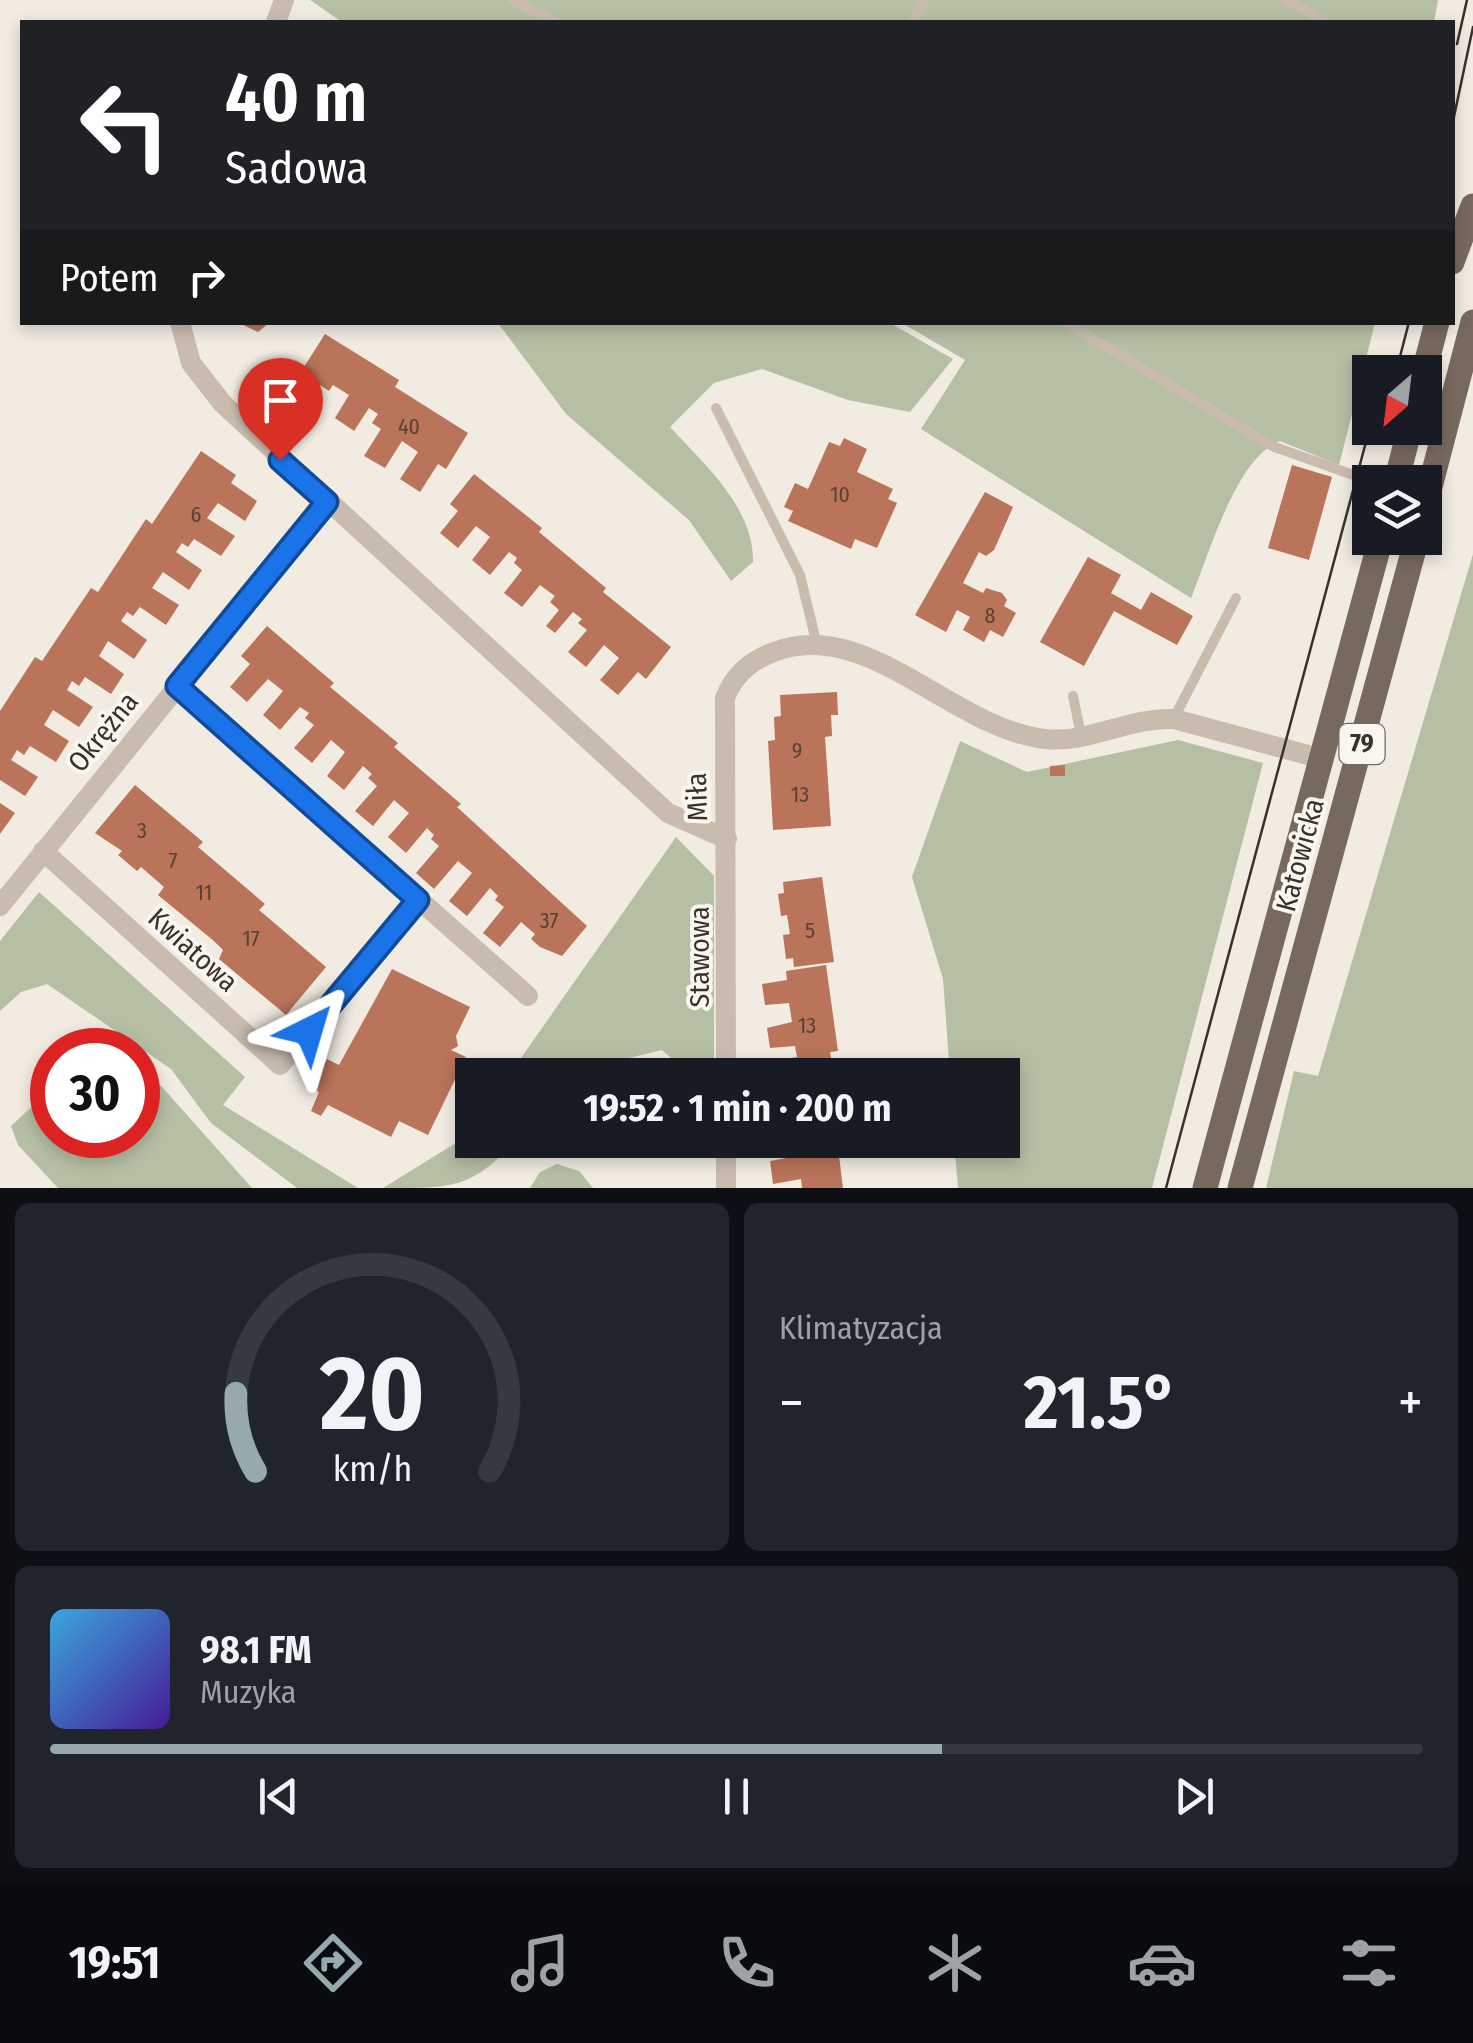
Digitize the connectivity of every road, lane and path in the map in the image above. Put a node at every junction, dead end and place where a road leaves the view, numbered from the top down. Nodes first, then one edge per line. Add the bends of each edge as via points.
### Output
1 (512, 0) edge
2 (1287, 0) edge
3 (552, 20) edge
4 (1322, 20) edge
5 (1473, 206) edge
6 (1455, 254) edge
7 (1473, 322) edge
8 (180, 325) edge
9 (1070, 325) edge
10 (1436, 325) edge
11 (1428, 355) edge
12 (716, 408) dead end
13 (1436, 465) edge
14 (1352, 475) edge
15 (327, 502) junction
16 (1377, 555) edge
17 (1412, 555) edge
18 (1236, 598) dead end
19 (816, 641) junction
20 (177, 686) junction
21 (1073, 696) dead end
22 (1174, 719) junction
23 (1082, 735) junction
24 (1323, 759) junction
25 (726, 840) junction
26 (43, 851) junction
27 (418, 900) junction
28 (0, 906) edge
29 (528, 996) dead end
30 (726, 1058) edge
31 (726, 1158) edge
32 (726, 1188) edge
33 (1205, 1188) edge
34 (1240, 1188) edge

1 - 3 lane
2 - 4 lane
5 - 6 main road
7 - 13 main road
8 - 15 street, Miła via 203,382
9 - 14 lane via 1272,446
10 - 11 main road
12 - 19 lane via 800,575
15 - 20 street, Okrężna
15 - 25 street, Miła via 668,814
16 - 24 main road, Katowicka / 79
17 - 34 main road, Katowicka / 79
18 - 22 lane
19 - 23 street via 1041,739
19 - 25 street, Miła via 762,656 729,688
20 - 26 street, Okrężna
20 - 27 street
21 - 23 lane
22 - 23 street
22 - 24 street
24 - 33 main road, Katowicka / 79
25 - 30 street, Stawowa
26 - 27 street, Kwiatowa via 280,1065
26 - 28 street, Okrężna
27 - 29 street
31 - 32 street

